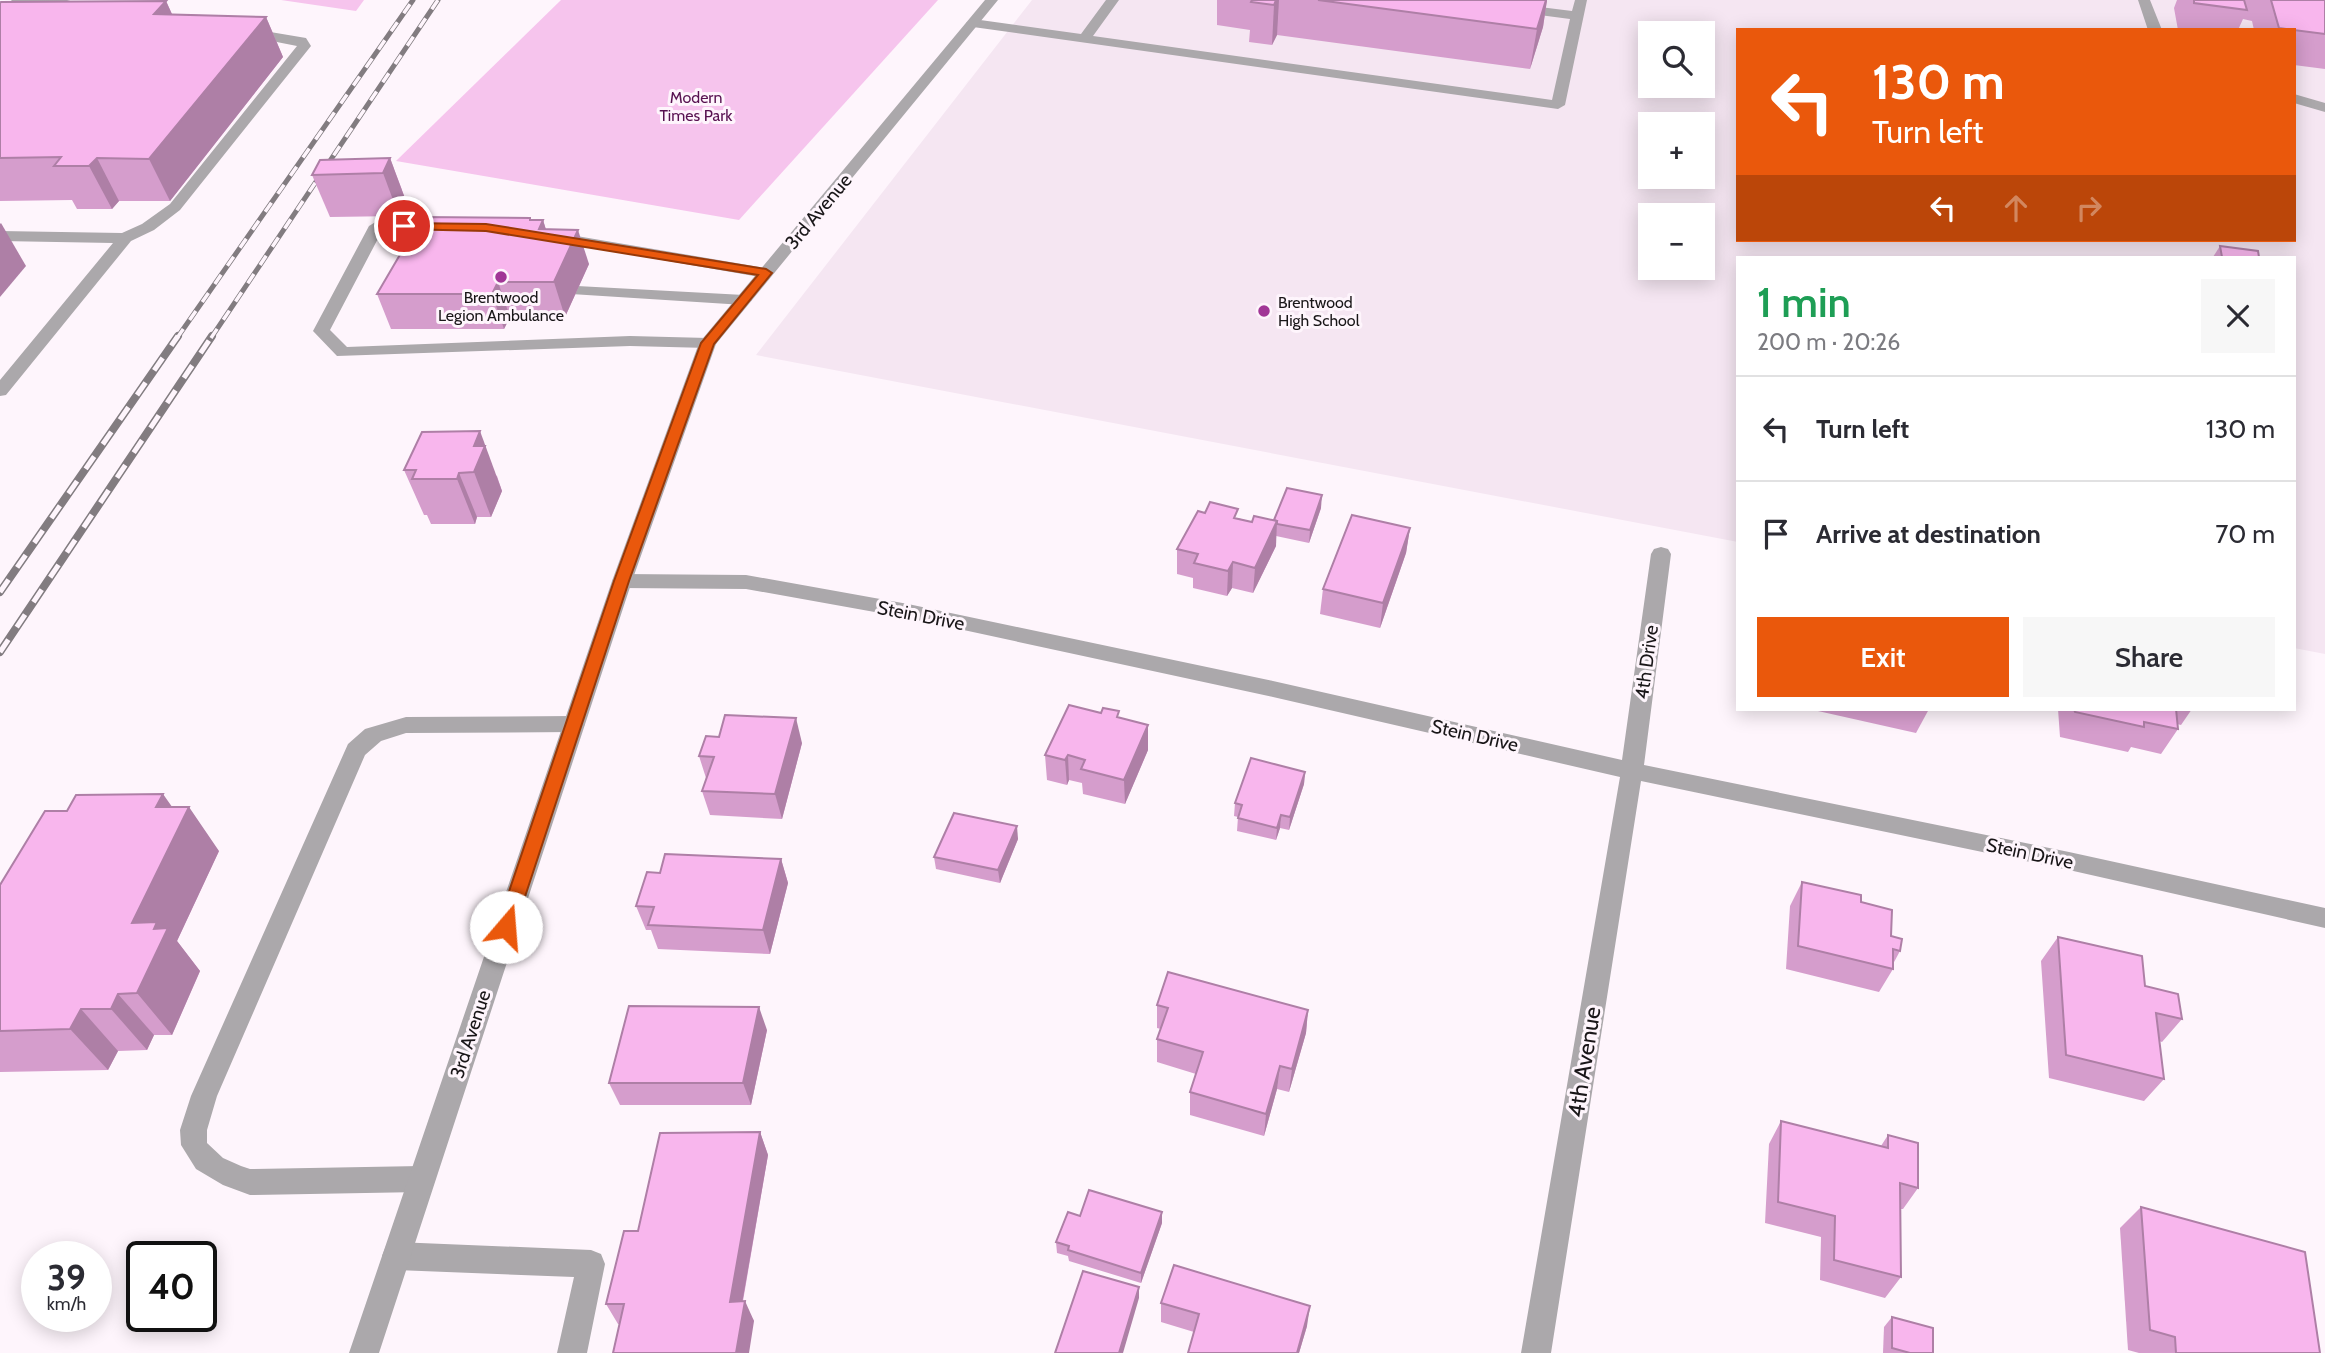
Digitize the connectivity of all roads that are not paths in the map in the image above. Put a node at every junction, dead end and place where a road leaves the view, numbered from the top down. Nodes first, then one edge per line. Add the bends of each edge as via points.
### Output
1 (33, 0) edge
2 (44, 0) edge
3 (992, 0) edge
4 (1113, 0) edge
5 (1581, 0) edge
6 (2144, 0) edge
7 (0, 1) edge
8 (17, 2) edge
9 (1509, 7) edge
10 (98, 9) edge
11 (1577, 16) junction
12 (0, 17) edge
13 (973, 23) junction
14 (2154, 28) edge
15 (233, 30) edge
16 (1085, 38) junction
17 (2296, 99) edge
18 (2325, 108) edge
19 (459, 227) edge
20 (541, 235) edge
21 (0, 236) edge
22 (125, 238) junction
23 (766, 273) junction
24 (577, 290) dead end
25 (744, 300) junction
26 (708, 343) junction
27 (0, 391) edge
28 (1661, 554) dead end
29 (622, 581) junction
30 (574, 724) junction
31 (1632, 771) junction
32 (2325, 918) edge
33 (421, 1180) junction
34 (396, 1256) junction
35 (363, 1353) edge
36 (572, 1353) edge
37 (1536, 1353) edge

1 - 8 street
2 - 10 street
3 - 13 street, 3rd Avenue
4 - 16 street
5 - 11 street
6 - 14 street
7 - 8 street
8 - 12 street
9 - 11 street
11 - 16 street via 1558,105
13 - 16 street
13 - 23 street, 3rd Avenue
15 - 22 street via 301,41 303,46 175,207
17 - 18 street
19 - 26 street via 377,226 321,331 343,352 630,341
20 - 23 street
21 - 22 street
22 - 27 street
23 - 25 street, 3rd Avenue
24 - 25 street
25 - 26 street, 3rd Avenue
26 - 29 street, 3rd Avenue
28 - 31 street, 4th Drive
29 - 30 street, 3rd Avenue
29 - 31 street, Stein Drive via 746,582 908,611
30 - 33 street, 3rd Avenue
30 - 33 street via 406,725 373,735 356,750 204,1096 193,1136 201,1158 226,1174 250,1182
31 - 32 street, Stein Drive
31 - 37 street, 4th Avenue
33 - 34 street, 3rd Avenue
34 - 35 street, 3rd Avenue
34 - 36 street via 591,1264

